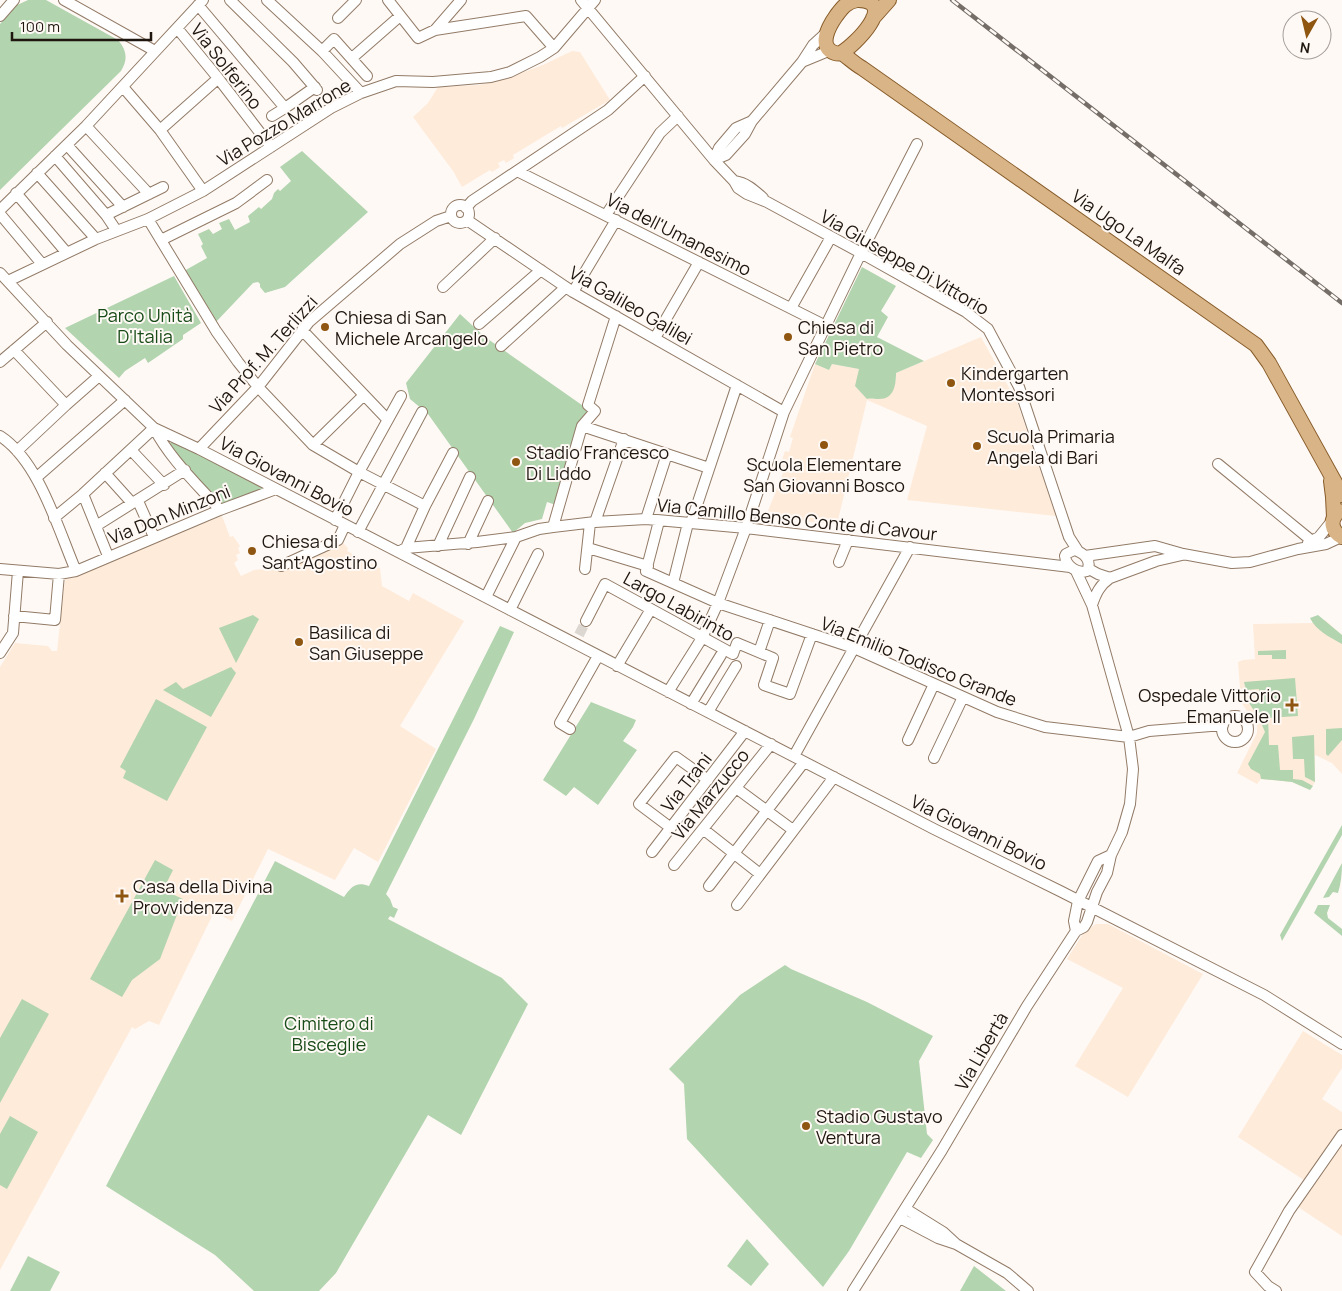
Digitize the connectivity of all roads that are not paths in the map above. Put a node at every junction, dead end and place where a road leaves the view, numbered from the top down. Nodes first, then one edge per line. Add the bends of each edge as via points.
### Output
1 (14, 0) edge
2 (230, 0) edge
3 (267, 0) edge
4 (356, 0) edge
5 (388, 0) edge
6 (461, 0) edge
7 (581, 0) edge
8 (595, 0) edge
9 (858, 0) edge
10 (864, 0) edge
11 (889, 0) edge
12 (69, 1) edge
13 (200, 3) edge
14 (836, 7) edge
15 (588, 9) junction
16 (0, 16) edge
17 (400, 16) junction
18 (338, 18) dead end
19 (874, 18) junction
20 (177, 28) junction
21 (435, 30) junction
22 (826, 34) junction
23 (858, 40) junction
24 (554, 48) junction
25 (155, 51) junction
26 (322, 51) junction
27 (836, 51) junction
28 (352, 58) junction
29 (802, 62) junction
30 (862, 68) junction
31 (367, 76) dead end
32 (645, 76) junction
33 (214, 82) dead end
34 (123, 87) junction
35 (361, 93) junction
36 (285, 108) junction
37 (272, 116) dead end
38 (678, 116) junction
39 (86, 126) junction
40 (160, 130) junction
41 (917, 144) dead end
42 (66, 145) junction
43 (271, 147) junction
44 (55, 156) junction
45 (714, 160) junction
46 (517, 171) junction
47 (38, 173) junction
48 (267, 180) dead end
49 (163, 187) dead end
50 (203, 192) junction
51 (16, 193) junction
52 (148, 194) junction
53 (124, 207) junction
54 (466, 208) junction
55 (0, 210) edge
56 (0, 214) edge
57 (106, 215) junction
58 (606, 215) junction
59 (451, 216) junction
60 (148, 219) junction
61 (467, 220) junction
62 (616, 220) junction
63 (116, 230) junction
64 (831, 237) junction
65 (96, 238) junction
66 (495, 238) junction
67 (161, 240) junction
68 (66, 252) junction
69 (861, 253) junction
70 (699, 262) junction
71 (42, 264) junction
72 (542, 270) junction
73 (4, 277) edge
74 (442, 287) dead end
75 (570, 290) junction
76 (791, 308) junction
77 (616, 316) junction
78 (47, 322) junction
79 (479, 324) dead end
80 (826, 326) junction
81 (302, 330) junction
82 (655, 338) junction
83 (501, 346) dead end
84 (14, 350) junction
85 (0, 362) edge
86 (99, 376) junction
87 (737, 385) junction
88 (258, 387) junction
89 (364, 395) junction
90 (401, 396) dead end
91 (125, 400) junction
92 (66, 405) junction
93 (422, 412) dead end
94 (784, 412) junction
95 (387, 419) junction
96 (582, 426) junction
97 (154, 428) junction
98 (0, 436) edge
99 (624, 440) junction
100 (312, 445) junction
101 (199, 449) junction
102 (131, 450) junction
103 (17, 451) junction
104 (453, 453) dead end
105 (667, 454) junction
106 (1218, 464) dead end
107 (709, 468) junction
108 (185, 470) junction
109 (1329, 470) junction
110 (359, 472) junction
111 (105, 473) junction
112 (37, 477) junction
113 (470, 477) dead end
114 (164, 485) junction
115 (384, 485) junction
116 (276, 488) junction
117 (83, 494) junction
118 (1342, 495) edge
119 (488, 501) dead end
120 (135, 502) junction
121 (425, 506) junction
122 (220, 510) junction
123 (1336, 516) edge
124 (54, 518) junction
125 (335, 520) junction
126 (646, 520) junction
127 (660, 521) junction
128 (592, 522) junction
129 (690, 523) junction
130 (346, 525) junction
131 (96, 526) junction
132 (553, 527) junction
133 (746, 528) junction
134 (358, 532) junction
135 (154, 537) junction
136 (516, 537) junction
137 (1341, 537) edge
138 (848, 540) junction
139 (1312, 541) junction
140 (468, 544) junction
141 (438, 546) junction
142 (910, 547) junction
143 (588, 548) junction
144 (1298, 549) junction
145 (402, 550) junction
146 (538, 554) dead end
147 (1074, 554) junction
148 (1182, 554) junction
149 (108, 556) junction
150 (839, 562) dead end
151 (1045, 564) junction
152 (281, 566) dead end
153 (647, 568) junction
154 (0, 569) edge
155 (585, 569) dead end
156 (1080, 569) junction
157 (18, 571) junction
158 (76, 571) junction
159 (59, 574) junction
160 (1110, 578) junction
161 (673, 583) junction
162 (486, 597) junction
163 (1090, 601) junction
164 (718, 603) junction
165 (651, 609) junction
166 (510, 610) junction
167 (14, 616) junction
168 (770, 620) junction
169 (586, 621) tunnel mouth
170 (812, 634) junction
171 (702, 638) junction
172 (854, 648) junction
173 (759, 652) junction
174 (0, 653) edge
175 (721, 655) dead end
176 (598, 656) junction
177 (618, 666) junction
178 (736, 666) dead end
179 (934, 684) junction
180 (668, 692) junction
181 (963, 697) junction
182 (691, 704) junction
183 (708, 712) junction
184 (1223, 725) dead end
185 (570, 729) dead end
186 (745, 731) junction
187 (1129, 737) junction
188 (908, 740) dead end
189 (770, 744) junction
190 (794, 756) junction
191 (934, 758) dead end
192 (804, 762) junction
193 (834, 777) junction
194 (708, 780) junction
195 (736, 788) junction
196 (767, 811) junction
197 (671, 828) junction
198 (703, 829) junction
199 (793, 830) junction
200 (652, 852) dead end
201 (734, 854) junction
202 (1111, 855) junction
203 (674, 865) dead end
204 (760, 874) junction
205 (709, 886) dead end
206 (1078, 901) junction
207 (737, 905) dead end
208 (1091, 907) junction
209 (1076, 931) junction
210 (1342, 1044) edge
211 (1342, 1136) edge
212 (903, 1213) junction
213 (853, 1291) edge
214 (1028, 1291) edge
215 (1276, 1291) edge

1 - 16 street
2 - 36 street via 316,88
3 - 26 street
4 - 18 street
5 - 17 street
6 - 21 street
7 - 15 street, Via Giuseppe Di Vittorio
8 - 15 street, Via Pozzo Marrone
9 - 10 main road
9 - 14 main road
10 - 19 main road via 873,6
11 - 19 main road
12 - 25 street
13 - 20 street
13 - 36 street
14 - 22 main road
15 - 24 street, Via Pozzo Marrone
15 - 32 street, Via Giuseppe Di Vittorio
17 - 21 street via 418,38
17 - 28 street
19 - 23 main road
20 - 25 street
20 - 43 street, Via Solferino
21 - 24 street via 526,16
22 - 27 main road via 826,42
22 - 29 street via 813,45
23 - 27 main road via 850,48
23 - 30 main road
24 - 35 street, Via Pozzo Marrone via 510,72 491,77 433,82 396,81
25 - 34 street
26 - 28 street via 334,39
26 - 35 street
27 - 29 street
27 - 30 main road, Via Ugo La Malfa
28 - 31 street
29 - 45 street via 752,121 736,128 719,148
30 - 109 main road, Via Ugo La Malfa via 1256,346 1269,363
32 - 38 street, Via Giuseppe Di Vittorio
32 - 46 street via 608,110
33 - 40 street
34 - 39 street
34 - 40 street
35 - 43 street, Via Pozzo Marrone via 331,108
36 - 37 street
38 - 45 street, Via Giuseppe Di Vittorio
38 - 58 street via 660,133
39 - 42 street
39 - 52 street
40 - 50 street
41 - 69 street
42 - 44 street
42 - 53 street
43 - 50 street, Via Pozzo Marrone
44 - 47 street
44 - 57 street
45 - 64 street, Via Giuseppe Di Vittorio via 734,181 743,182 767,202
46 - 54 street
46 - 58 street, Via dell'Umanesimo
47 - 51 street
47 - 65 street
48 - 67 street via 236,203
49 - 52 street
50 - 60 street, Via Pozzo Marrone
51 - 55 street
51 - 68 street
52 - 53 street
53 - 57 street
54 - 59 street via 454,207
54 - 61 street
56 - 71 street
57 - 63 street
58 - 62 street, Via dell'Umanesimo
59 - 61 street via 456,222
59 - 81 street, Via Prof. M. Terlizzi via 436,221 400,244
60 - 63 street, Via Pozzo Marrone
60 - 67 street
61 - 66 street, Via Galileo Galilei
62 - 70 street, Via dell'Umanesimo
62 - 75 street
63 - 65 street, Via Pozzo Marrone
64 - 69 street, Via Giuseppe Di Vittorio
64 - 76 street
65 - 68 street, Via Pozzo Marrone
66 - 72 street, Via Galileo Galilei
66 - 74 street
67 - 88 street via 197,300
68 - 71 street, Via Pozzo Marrone
69 - 80 street
69 - 147 street, Via Giuseppe Di Vittorio via 964,311 988,329 1020,387
70 - 76 street, Via dell'Umanesimo
70 - 82 street
71 - 73 street, Via Pozzo Marrone
72 - 75 street, Via Galileo Galilei
72 - 79 street
73 - 78 street, Via Giovanni Bovio
75 - 77 street, Via Galileo Galilei
75 - 83 street
76 - 80 street, Via dell'Umanesimo
77 - 82 street, Via Galileo Galilei
77 - 96 street via 588,405 595,411
78 - 84 street
78 - 86 street, Via Giovanni Bovio
80 - 94 street
81 - 88 street, Via Prof. M. Terlizzi
81 - 89 street
82 - 87 street, Via Galileo Galilei
84 - 85 street
84 - 92 street
86 - 91 street, Via Giovanni Bovio
86 - 92 street
87 - 94 street, Via Galileo Galilei
87 - 107 street
88 - 100 street
88 - 101 street, Via Prof. M. Terlizzi
89 - 95 street
89 - 100 street
90 - 95 street
91 - 97 street, Via Giovanni Bovio
91 - 112 street
92 - 103 street
93 - 115 street
94 - 133 street
95 - 110 street
96 - 99 street
96 - 132 street
97 - 101 street, Via Giovanni Bovio
97 - 102 street
97 - 108 street
98 - 103 street
99 - 105 street
99 - 128 street
100 - 110 street
101 - 116 street, Via Giovanni Bovio
102 - 111 street
102 - 114 street
103 - 112 street
104 - 121 street
105 - 107 street
105 - 126 street
106 - 139 street
107 - 129 street
108 - 114 street
108 - 122 street
109 - 118 main road, Via Ugo La Malfa
109 - 123 main road
110 - 115 street
110 - 125 street
111 - 117 street
111 - 120 street
112 - 124 street
113 - 141 street
114 - 120 street
115 - 121 street
115 - 134 street
116 - 122 street, Via Don Minzoni
116 - 125 street, Via Giovanni Bovio
117 - 124 street
117 - 131 street
119 - 140 street
120 - 131 street
120 - 135 street
121 - 145 street
122 - 135 street, Via Don Minzoni
123 - 137 main road via 1334,532
123 - 139 street
124 - 158 street
125 - 130 street, Via Giovanni Bovio
126 - 127 street, Via Camillo Benso Conte di Cavour
126 - 128 street, Via Camillo Benso Conte di Cavour
127 - 129 street, Via Camillo Benso Conte di Cavour
127 - 153 street
128 - 132 street, Via Camillo Benso Conte di Cavour
128 - 143 street
129 - 133 street, Via Camillo Benso Conte di Cavour
129 - 161 street
130 - 134 street, Via Giovanni Bovio
130 - 152 street via 338,540
131 - 149 street
132 - 136 street, Via Camillo Benso Conte di Cavour
133 - 138 street, Via Camillo Benso Conte di Cavour
133 - 164 street
134 - 145 street, Via Giovanni Bovio
135 - 149 street, Via Don Minzoni
136 - 140 street, Via Camillo Benso Conte di Cavour
136 - 162 street
137 - 144 street via 1326,544
138 - 142 street, Via Camillo Benso Conte di Cavour
138 - 150 street
139 - 144 street
140 - 141 street, Via Camillo Benso Conte di Cavour
141 - 145 street, Via Camillo Benso Conte di Cavour
142 - 151 street, Via Camillo Benso Conte di Cavour
142 - 172 street
143 - 153 street, Via Emilio Todisco Grande
143 - 155 street
144 - 148 street, Via Camillo Benso Conte di Cavour via 1250,562 1232,563
145 - 162 street, Via Giovanni Bovio
146 - 166 street
147 - 148 street, Via Camillo Benso Conte di Cavour via 1155,546
147 - 151 street, Via Camillo Benso Conte di Cavour
147 - 156 street, Via Giuseppe Di Vittorio via 1065,560
147 - 156 street, Via Giuseppe Di Vittorio via 1089,563
148 - 160 street, Via Camillo Benso Conte di Cavour via 1156,560
149 - 158 street, Via Don Minzoni
151 - 156 street, Via Camillo Benso Conte di Cavour
153 - 161 street, Via Emilio Todisco Grande
154 - 157 street, Via Don Minzoni
156 - 160 street, Via Camillo Benso Conte di Cavour
156 - 163 street, Via Giuseppe Di Vittorio
157 - 159 street, Via Don Minzoni
157 - 167 street
158 - 159 street, Via Don Minzoni
159 - 167 street via 55,620
160 - 163 street
161 - 164 street, Via Emilio Todisco Grande
162 - 166 street, Via Giovanni Bovio
163 - 187 street, Via Giuseppe Di Vittorio
164 - 168 street, Via Emilio Todisco Grande
164 - 171 street
165 - 169 street, Largo Labirinto via 605,584
165 - 171 street, Largo Labirinto
165 - 177 street
166 - 176 street, Via Giovanni Bovio via 576,639
167 - 174 street via 13,633
168 - 170 street, Via Emilio Todisco Grande
168 - 173 street
170 - 172 street, Via Emilio Todisco Grande
170 - 173 street via 790,694 764,685 773,658
171 - 173 street, Largo Labirinto via 733,654 737,643
171 - 180 street
172 - 179 street, Via Emilio Todisco Grande
172 - 190 street
175 - 182 street
176 - 177 street, Via Giovanni Bovio
176 - 185 street via 560,723
177 - 180 street, Via Giovanni Bovio
178 - 183 street
179 - 181 street, Via Emilio Todisco Grande
179 - 188 street
180 - 182 street, Via Giovanni Bovio
181 - 187 street, Via Emilio Todisco Grande via 1045,727
181 - 191 street
182 - 183 street, Via Giovanni Bovio
183 - 186 street, Via Giovanni Bovio
184 - 187 street via 1149,731
186 - 189 street, Via Giovanni Bovio
186 - 194 street, Via Trani
187 - 202 street, Via Giuseppe Di Vittorio via 1133,769 1130,804
189 - 190 street, Via Giovanni Bovio
189 - 195 street, Via Marzucco
190 - 192 street, Via Giovanni Bovio
192 - 193 street, Via Giovanni Bovio
192 - 196 street
193 - 199 street
193 - 206 street, Via Giovanni Bovio
194 - 197 street, Via Trani
194 - 197 street via 676,757 639,804
195 - 196 street
195 - 198 street, Via Marzucco
196 - 199 street
196 - 201 street
197 - 200 street, Via Trani
198 - 201 street
198 - 203 street, Via Marzucco
199 - 204 street
201 - 204 street
201 - 205 street
202 - 206 street, Via Giuseppe Di Vittorio via 1098,861
202 - 208 street, Via Giuseppe Di Vittorio via 1107,873
204 - 207 street
206 - 208 street, Via Giovanni Bovio
206 - 209 street via 1074,921
208 - 209 street, Via Libertà via 1084,927
208 - 210 street, Via Giovanni Bovio via 1264,995
209 - 212 street, Via Libertà via 1027,1006
211 - 215 street via 1289,1211 1255,1272
212 - 213 street, Via Libertà
212 - 214 street via 938,1238 956,1244 1007,1272

